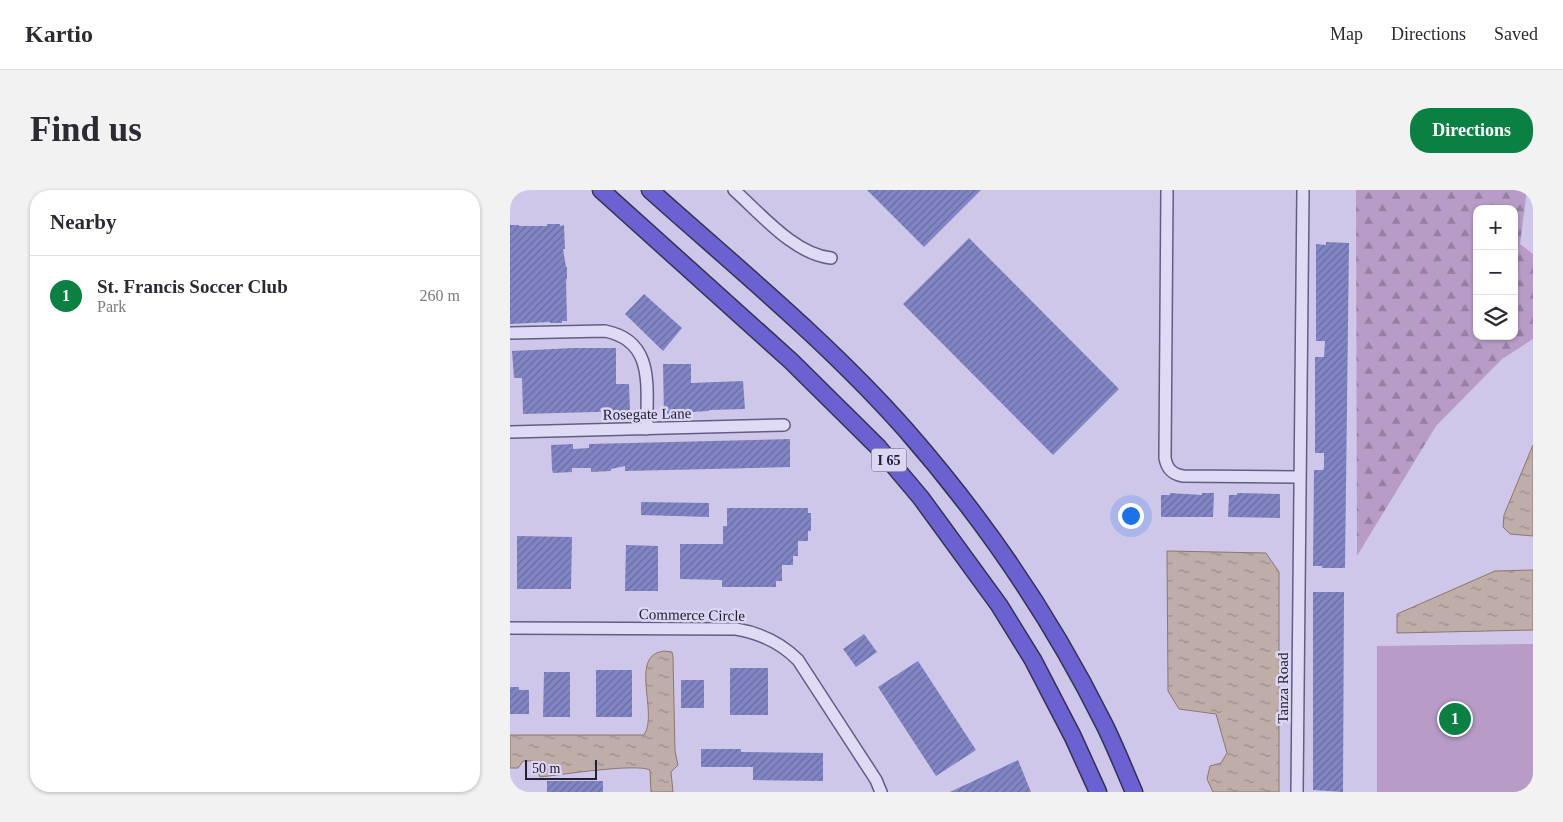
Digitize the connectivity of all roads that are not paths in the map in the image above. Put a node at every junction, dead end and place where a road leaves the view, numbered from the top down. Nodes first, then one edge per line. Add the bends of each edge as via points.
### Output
1 (601, 190) edge
2 (650, 190) edge
3 (734, 190) edge
4 (1167, 190) edge
5 (1303, 190) edge
6 (831, 258) dead end
7 (510, 333) edge
8 (784, 425) dead end
9 (647, 429) junction
10 (510, 432) edge
11 (1299, 477) junction
12 (510, 628) edge
13 (881, 792) edge
14 (1098, 792) edge
15 (1134, 792) edge
16 (1297, 792) edge

1 - 14 highway, I 65 via 791,361 878,447 921,498 999,605 1033,660
2 - 15 highway, I 65 via 812,335 904,427 950,481 994,540 1062,646 1104,724
3 - 6 street via 793,243 811,254
4 - 11 street via 1166,465 1182,476
5 - 11 street, Tanza Road
7 - 9 street via 605,331 628,339 638,350 644,365
8 - 9 street, Rosegate Lane
9 - 10 street, Rosegate Lane
11 - 16 street, Tanza Road
12 - 13 street, Commerce Circle via 736,630 768,638 798,660

